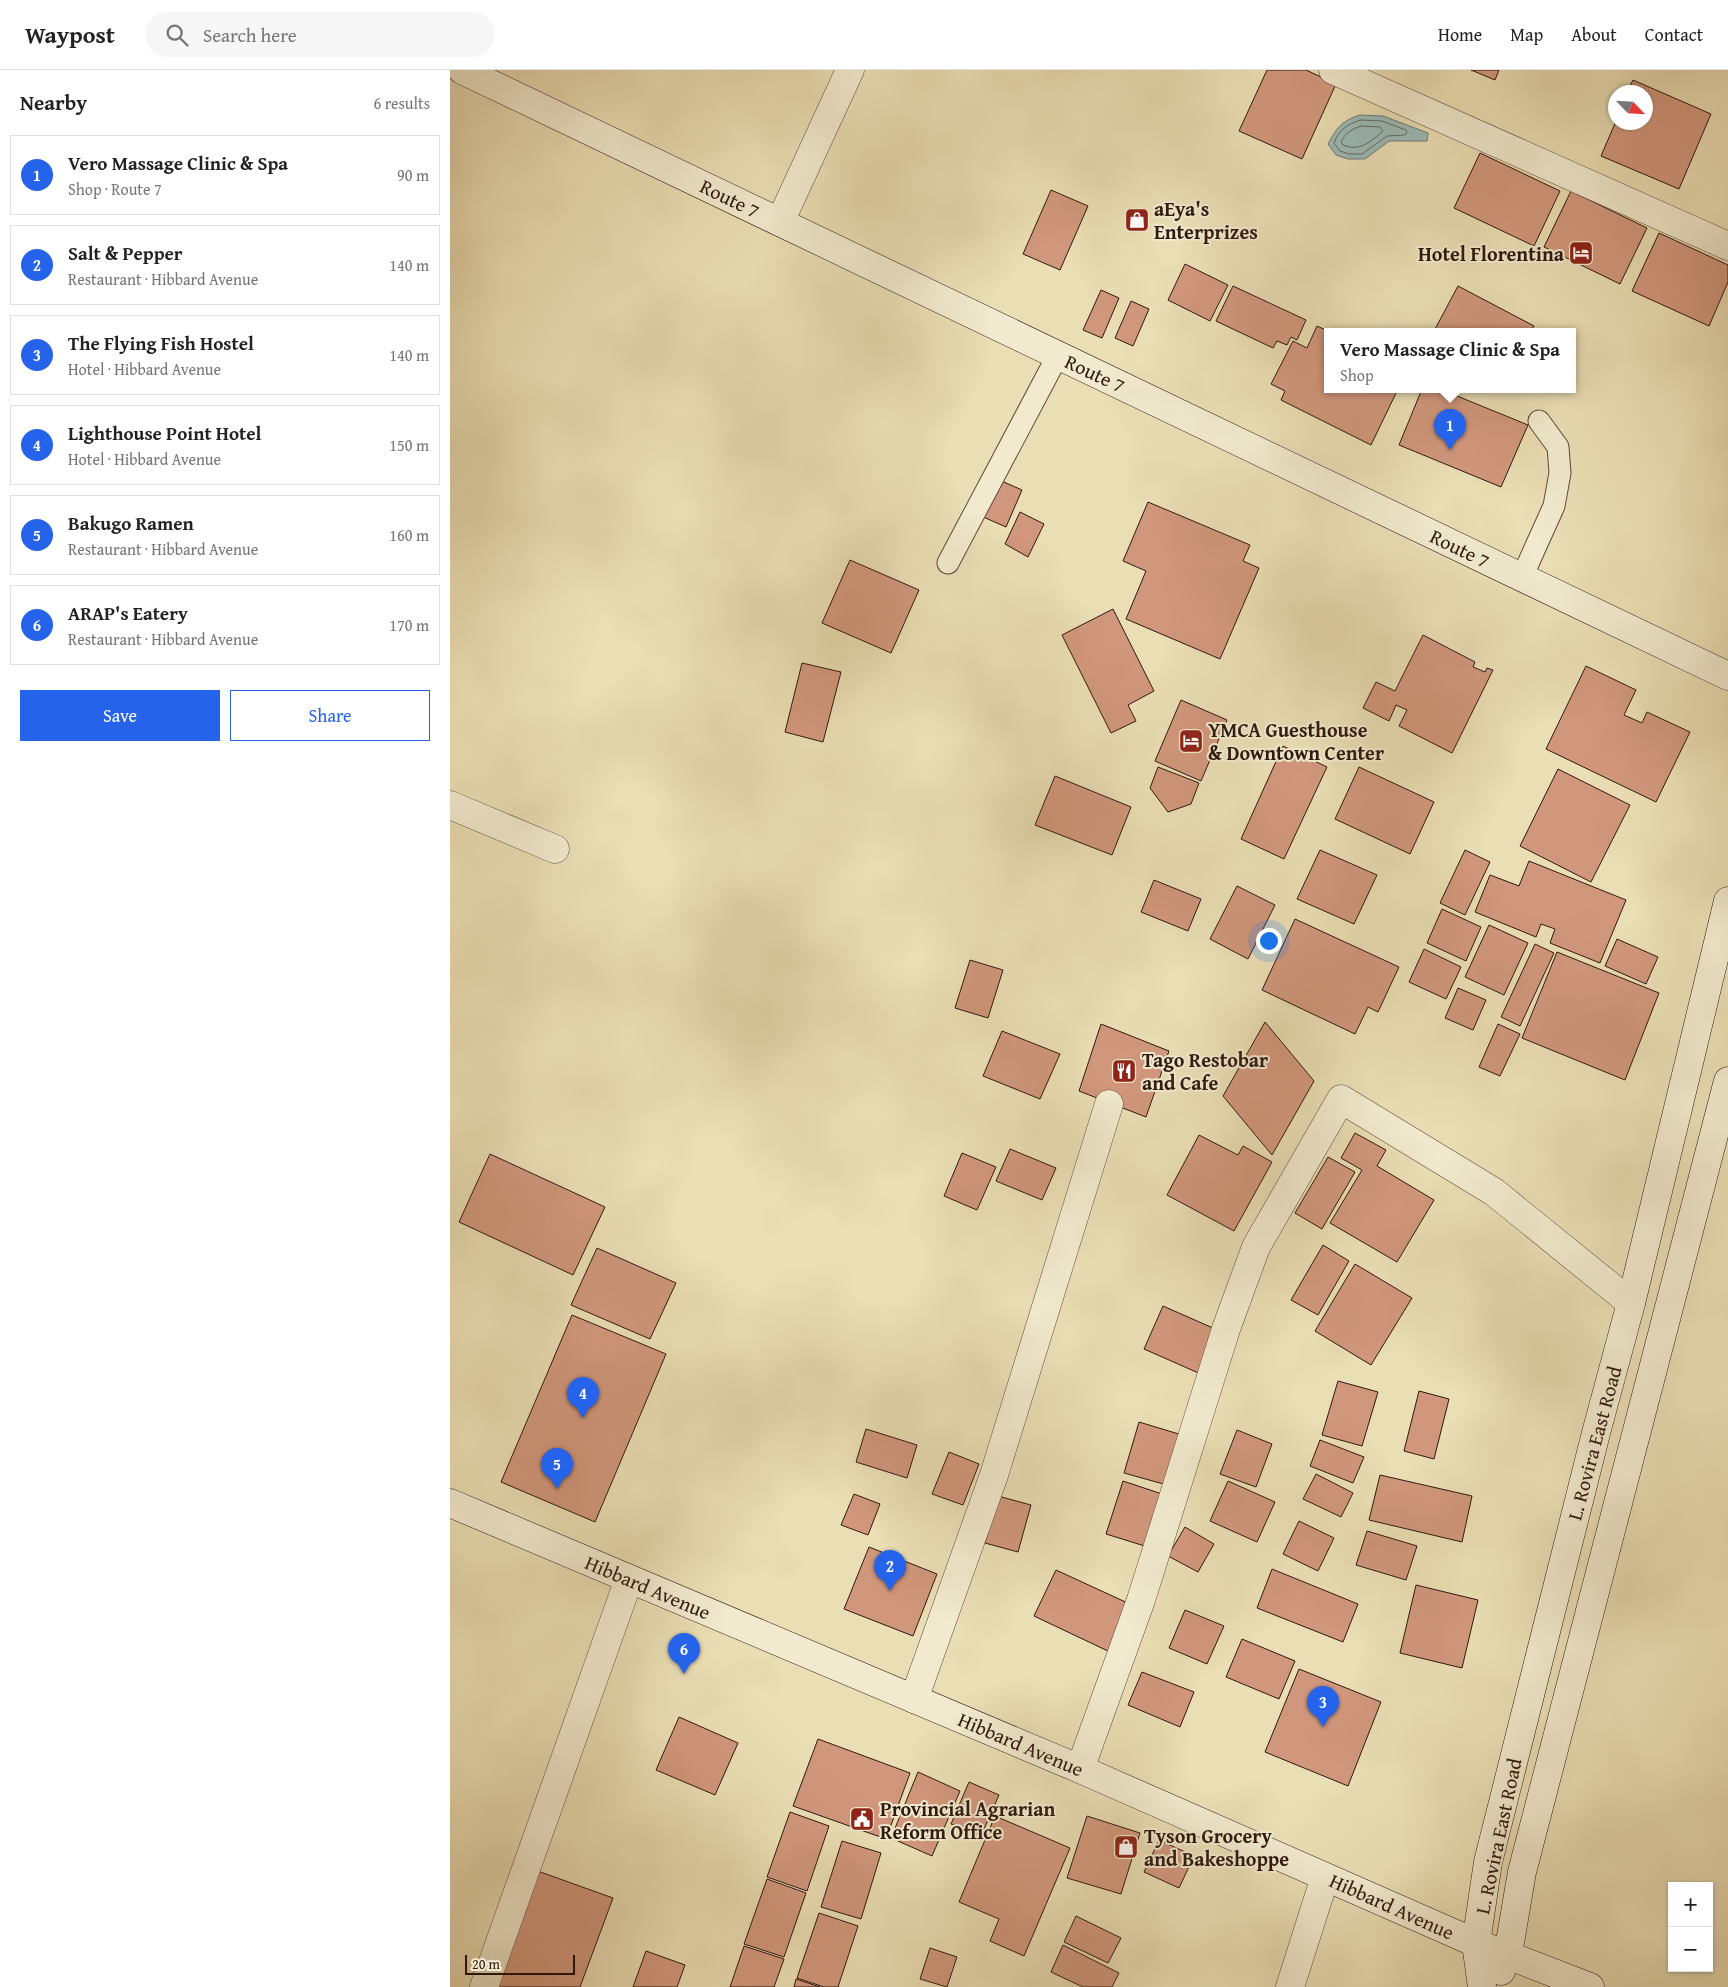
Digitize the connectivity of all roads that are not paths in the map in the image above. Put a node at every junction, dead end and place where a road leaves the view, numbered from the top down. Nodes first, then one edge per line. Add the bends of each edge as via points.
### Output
1 (462, 70) edge
2 (850, 70) edge
3 (1333, 70) edge
4 (780, 222) junction
5 (1728, 246) edge
6 (1058, 355) junction
7 (1539, 421) dead end
8 (948, 563) dead end
9 (1522, 577) junction
10 (1728, 676) edge
11 (450, 805) edge
12 (555, 849) dead end
13 (1727, 908) edge
14 (1728, 1081) edge
15 (1109, 1104) dead end
16 (1631, 1303) junction
17 (1596, 1433) junction
18 (1634, 1443) junction
19 (450, 1503) edge
20 (629, 1579) junction
21 (914, 1699) junction
22 (1080, 1770) junction
23 (1325, 1877) junction
24 (1476, 1943) junction
25 (1508, 1954) junction
26 (484, 1987) edge
27 (1290, 1987) edge
28 (1482, 1987) edge
29 (1495, 1987) edge
30 (1590, 1987) edge

1 - 4 street, Route 7
2 - 4 street
3 - 5 street
4 - 6 street, Route 7
6 - 8 lane
6 - 9 street, Route 7
7 - 9 lane via 1558,447 1560,473 1554,506
9 - 10 street, Route 7
11 - 12 street
13 - 16 street, L. Rovira East Road
14 - 18 street, L. Rovira East Road
15 - 21 street via 994,1475
16 - 17 street, L. Rovira East Road
16 - 22 street via 1494,1192 1341,1099 1256,1247 1226,1329 1141,1600
17 - 18 street
17 - 24 street, L. Rovira East Road via 1488,1862
18 - 25 street, L. Rovira East Road via 1522,1872
19 - 20 street, Hibbard Avenue
20 - 21 street, Hibbard Avenue
20 - 26 street
21 - 22 street, Hibbard Avenue
22 - 23 street, Hibbard Avenue
23 - 24 street, Hibbard Avenue
23 - 27 street
24 - 25 street, Hibbard Avenue
24 - 28 street, L. Rovira East Road
25 - 29 street, L. Rovira East Road
25 - 30 street, Hibbard Avenue

